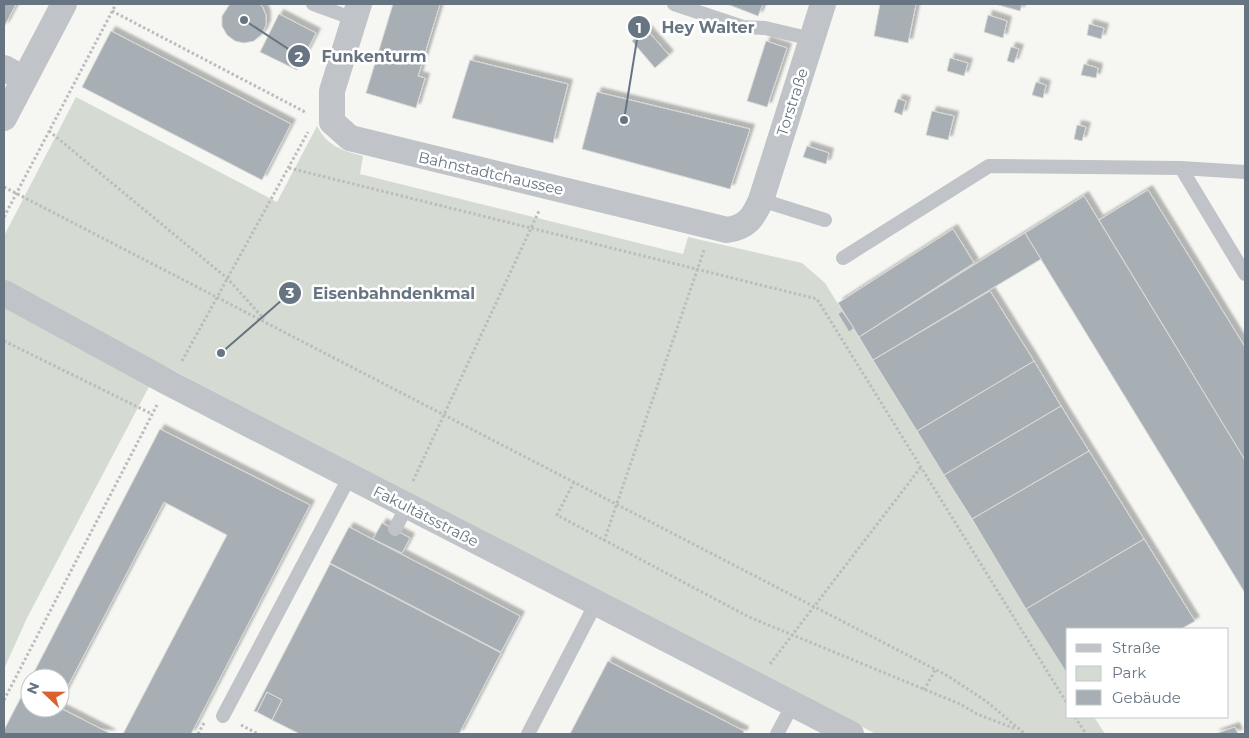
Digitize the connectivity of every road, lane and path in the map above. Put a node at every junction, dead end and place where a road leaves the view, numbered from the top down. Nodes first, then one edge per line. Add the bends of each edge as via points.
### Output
1 (64, 4) edge
2 (116, 4) edge
3 (314, 4) edge
4 (674, 4) edge
5 (823, 4) edge
6 (112, 11) junction
7 (356, 11) edge
8 (812, 39) junction
9 (14, 73) edge
10 (308, 113) dead end
11 (4, 118) edge
12 (49, 131) junction
13 (289, 168) dead end
14 (1181, 168) junction
15 (1245, 172) edge
16 (4, 187) edge
17 (551, 188) junction
18 (16, 194) junction
19 (761, 200) junction
20 (4, 218) edge
21 (825, 220) dead end
22 (712, 226) junction
23 (531, 228) junction
24 (842, 258) dead end
25 (698, 269) junction
26 (1245, 274) edge
27 (4, 293) edge
28 (266, 321) junction
29 (4, 341) edge
30 (444, 413) junction
31 (152, 414) dead end
32 (921, 468) junction
33 (350, 476) junction
34 (574, 482) junction
35 (405, 505) junction
36 (617, 505) junction
37 (395, 529) dead end
38 (604, 541) junction
39 (596, 603) junction
40 (813, 608) junction
41 (791, 636) junction
42 (935, 670) junction
43 (755, 684) junction
44 (924, 690) junction
45 (1066, 701) edge
46 (793, 704) junction
47 (223, 716) dead end
48 (1076, 718) edge
49 (1020, 730) junction
50 (528, 734) edge
51 (777, 734) edge
52 (850, 734) edge
53 (1025, 734) edge
54 (1086, 734) edge

1 - 9 street
2 - 6 path
3 - 7 lane
4 - 8 lane via 743,27 765,28
5 - 8 street, Torstraße
6 - 10 path
6 - 12 path
7 - 17 street, Bahnstadtchaussee via 332,92 332,122 350,138
8 - 19 street, Torstraße
9 - 11 street
12 - 18 path
12 - 28 path via 228,280
13 - 23 path
14 - 15 lane
14 - 24 lane via 989,166
14 - 26 lane
16 - 18 path
17 - 22 street, Bahnstadtchaussee
17 - 23 path
18 - 20 path
18 - 28 path via 217,300
19 - 21 lane
19 - 22 street, Bahnstadtchaussee via 752,218 741,228 727,230
22 - 25 path
23 - 25 path
23 - 30 path
25 - 32 path via 817,299
25 - 36 path
27 - 33 street, Fakultätsstraße via 178,388
28 - 30 path
29 - 31 path
30 - 34 path
30 - 35 path
32 - 40 path
32 - 45 path
33 - 35 street, Fakultätsstraße
33 - 47 lane
34 - 36 path
34 - 38 path via 557,516
35 - 37 lane
35 - 39 street, Fakultätsstraße
36 - 38 path
36 - 40 path
38 - 41 path
39 - 43 street, Fakultätsstraße
39 - 50 lane
40 - 41 path
40 - 42 path
41 - 43 path
41 - 44 path
42 - 44 path
42 - 49 path via 986,702
43 - 46 street, Fakultätsstraße
44 - 49 path
46 - 51 lane
46 - 52 street, Fakultätsstraße
48 - 54 path
49 - 53 path

